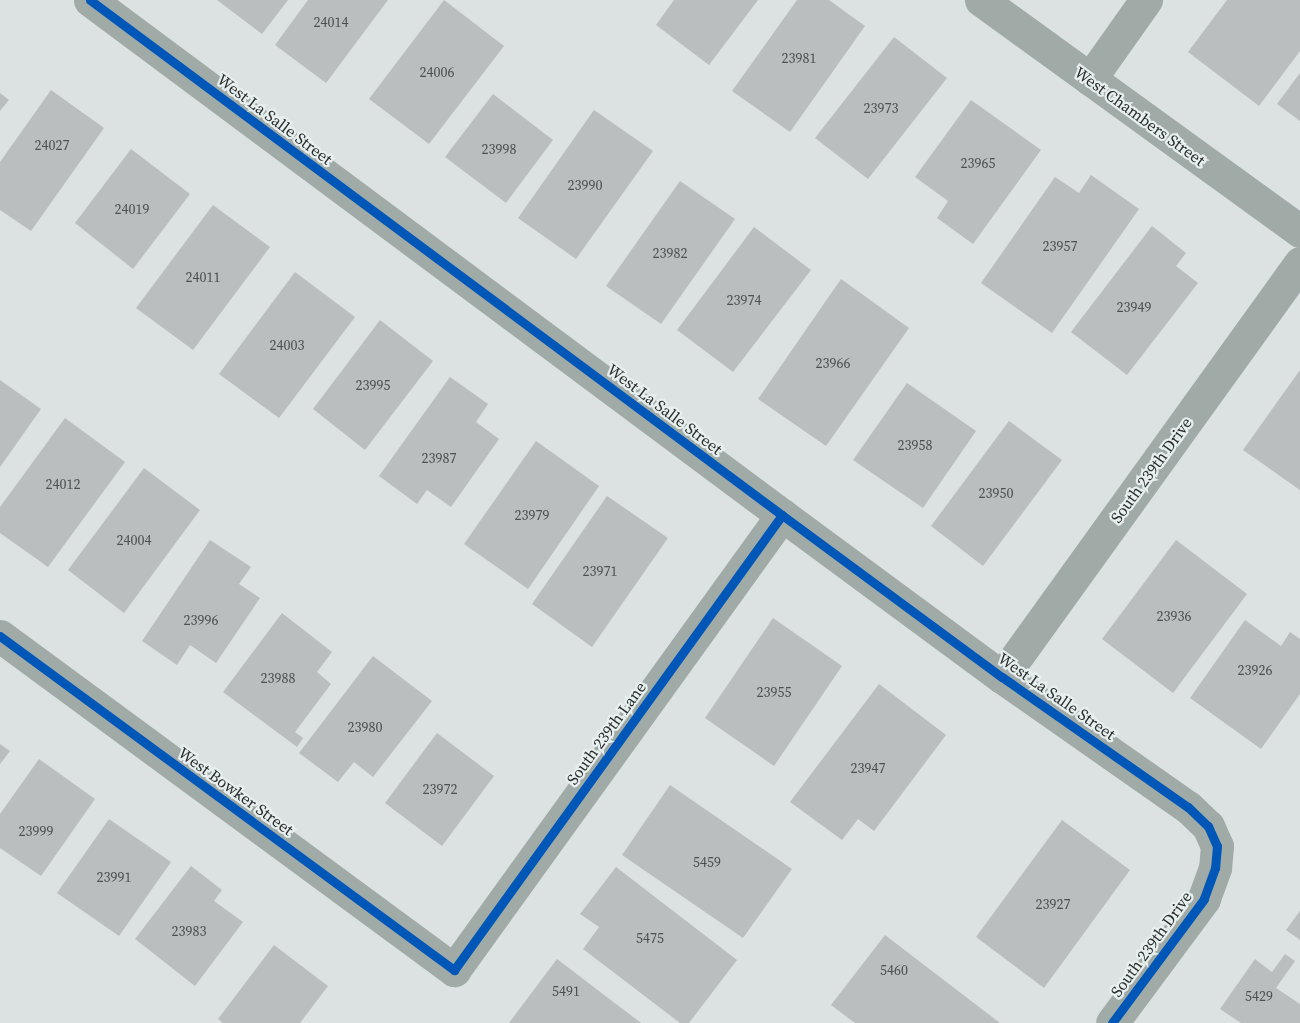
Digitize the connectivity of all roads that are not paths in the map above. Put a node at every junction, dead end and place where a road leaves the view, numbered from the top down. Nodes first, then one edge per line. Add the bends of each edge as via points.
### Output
1 (90, 0) edge
2 (981, 0) edge
3 (1146, 0) edge
4 (1089, 78) junction
5 (1300, 231) edge
6 (1300, 263) edge
7 (782, 515) junction
8 (0, 636) edge
9 (1002, 677) junction
10 (1217, 846) joint
11 (454, 970) joint
12 (1112, 1023) edge

1 - 7 street, West La Salle Street
2 - 4 street, West Chambers Street
3 - 4 street
4 - 5 street, West Chambers Street
6 - 9 street, South 239th Drive
7 - 9 street, West La Salle Street
7 - 11 street, South 239th Lane
8 - 11 street, West Bowker Street
9 - 10 street, West La Salle Street via 1188,807 1208,826
10 - 12 street, South 239th Drive via 1215,868 1204,898

